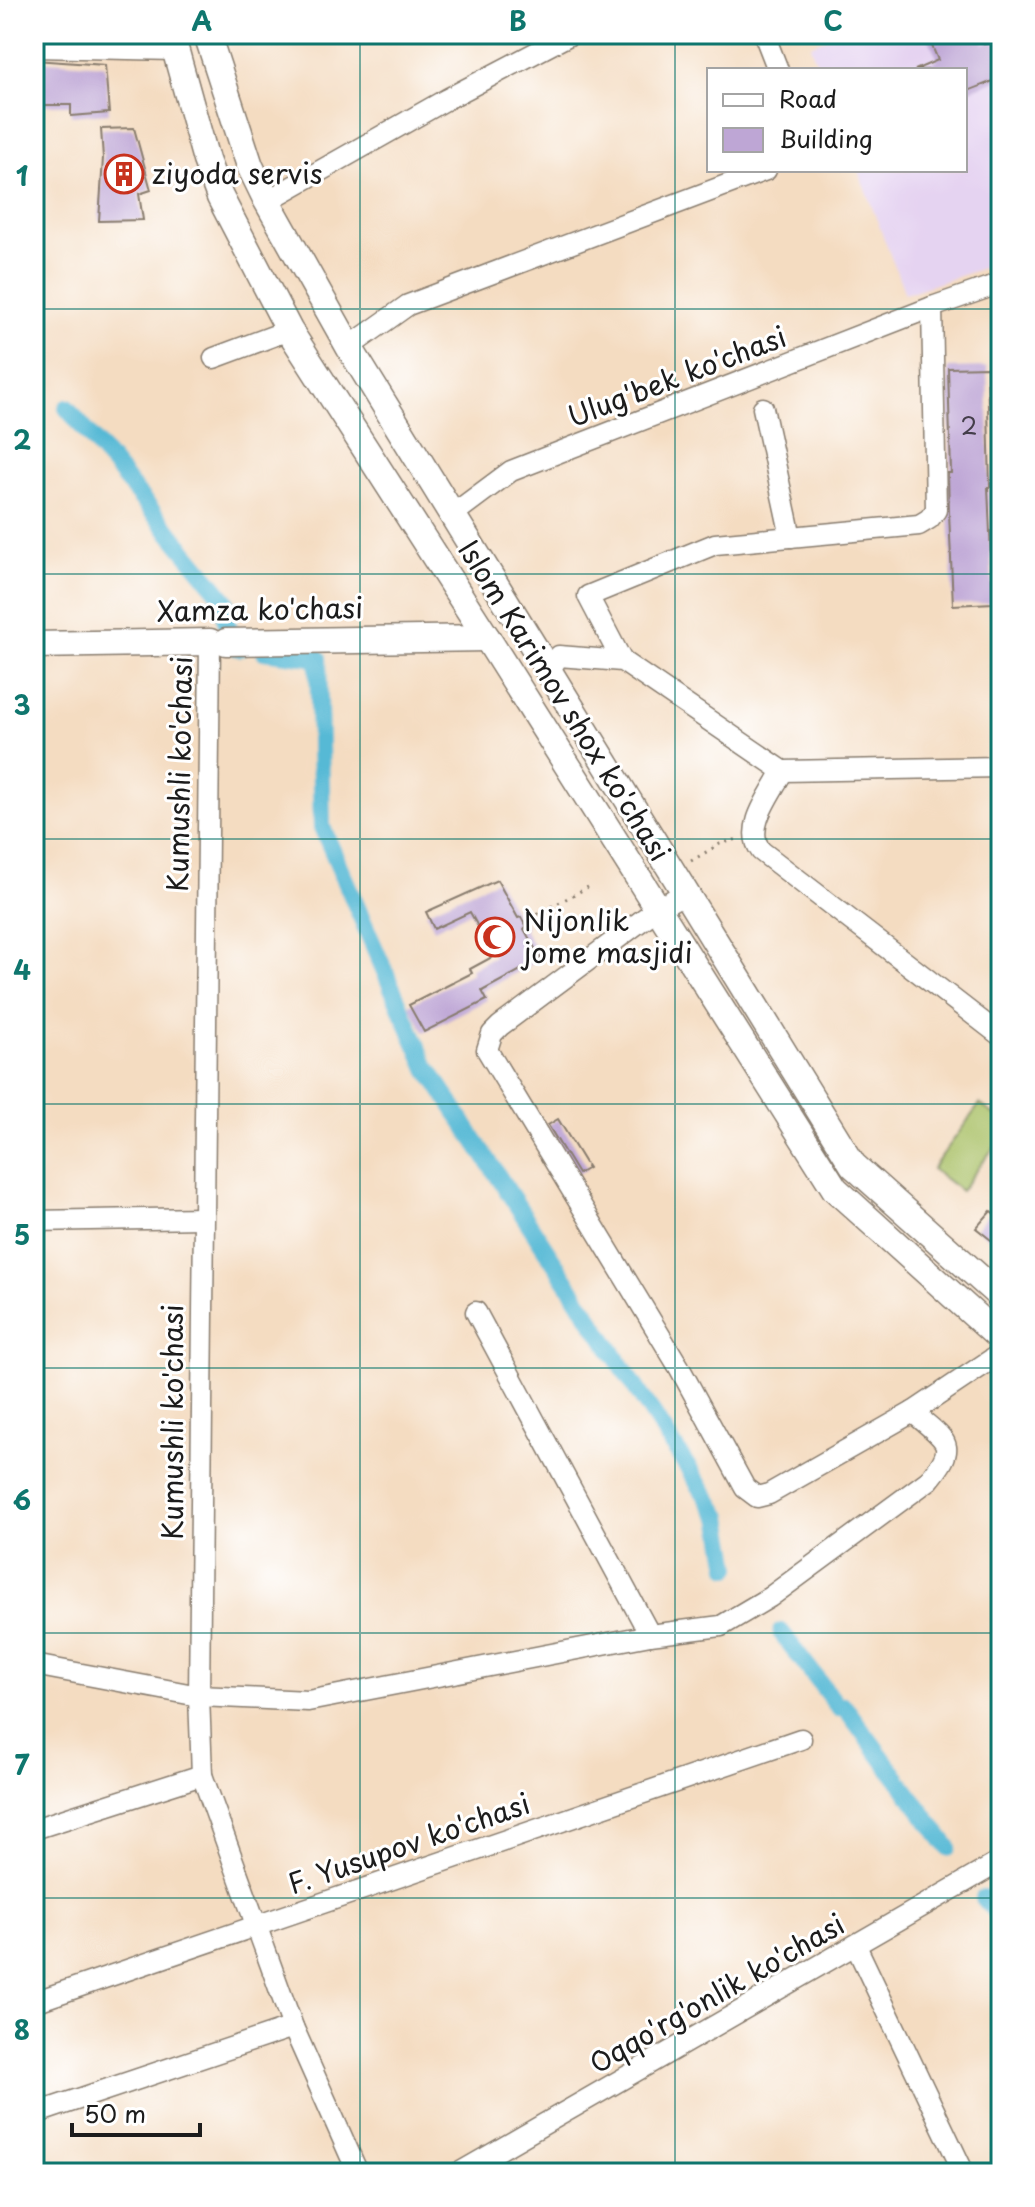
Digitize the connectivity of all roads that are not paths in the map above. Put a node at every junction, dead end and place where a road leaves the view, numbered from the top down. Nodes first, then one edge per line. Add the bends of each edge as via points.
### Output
1 (571, 34) edge
2 (764, 34) edge
3 (214, 38) edge
4 (173, 42) edge
5 (34, 47) edge
6 (777, 68) edge
7 (761, 172) edge
8 (267, 201) junction
9 (1001, 283) edge
10 (932, 307) junction
11 (289, 330) junction
12 (349, 347) junction
13 (214, 358) dead end
14 (763, 408) dead end
15 (452, 515) junction
16 (791, 537) junction
17 (487, 638) junction
18 (226, 642) junction
19 (34, 645) edge
20 (622, 661) junction
21 (552, 678) junction
22 (1001, 767) edge
23 (783, 771) junction
24 (611, 776) junction
25 (584, 793) junction
26 (685, 892) junction
27 (663, 919) junction
28 (1001, 1036) edge
29 (202, 1218) junction
30 (34, 1221) edge
31 (1001, 1297) edge
32 (476, 1312) dead end
33 (1001, 1339) edge
34 (1001, 1353) edge
35 (913, 1412) junction
36 (650, 1635) junction
37 (34, 1665) edge
38 (199, 1696) junction
39 (801, 1739) dead end
40 (202, 1775) junction
41 (34, 1829) edge
42 (1001, 1861) edge
43 (255, 1927) junction
44 (856, 1946) junction
45 (34, 2002) edge
46 (293, 2027) junction
47 (34, 2114) edge
48 (358, 2173) edge
49 (459, 2173) edge
50 (964, 2173) edge

1 - 8 street
2 - 6 street
3 - 8 main road, Islom Karimov shox ko'chasi via 235,125
4 - 5 street
4 - 11 main road, Islom Karimov shox ko'chasi via 220,197
7 - 12 street via 408,305
8 - 12 main road, Islom Karimov shox ko'chasi
9 - 10 street, Ulug'bek ko'chasi
10 - 15 street, Ulug'bek ko'chasi via 511,471
10 - 16 street via 936,510 919,525
11 - 13 street
11 - 17 main road, Islom Karimov shox ko'chasi
12 - 15 main road, Islom Karimov shox ko'chasi
14 - 16 street
15 - 21 main road, Islom Karimov shox ko'chasi
16 - 20 street via 715,544 588,596
17 - 18 main road, Xamza ko'chasi
17 - 25 main road, Islom Karimov shox ko'chasi
18 - 19 main road, Xamza ko'chasi
18 - 29 street, Kumushli ko'chasi
20 - 21 street via 559,656
20 - 23 street
21 - 24 main road, Islom Karimov shox ko'chasi
22 - 23 street
23 - 28 street via 753,834 761,851
24 - 25 main road via 604,795
24 - 26 main road, Islom Karimov shox ko'chasi
25 - 27 main road, Islom Karimov shox ko'chasi
26 - 27 main road via 692,909
26 - 31 main road, Islom Karimov shox ko'chasi via 853,1165
27 - 33 main road, Islom Karimov shox ko'chasi via 835,1189
27 - 35 street via 492,1034 487,1043 490,1058 751,1494 769,1494
29 - 30 street
29 - 38 street, Kumushli ko'chasi
32 - 36 street
34 - 35 street
35 - 36 street via 947,1450 929,1480 770,1597 721,1626
36 - 38 street via 308,1701
37 - 38 street
38 - 40 street, Kumushli ko'chasi
39 - 43 street, F. Yusupov ko'chasi
40 - 41 street
40 - 43 street, Kumushli ko'chasi
42 - 44 street, Oqqo'rg'onlik ko'chasi
43 - 45 street, F. Yusupov ko'chasi
43 - 46 street, Kumushli ko'chasi
44 - 49 street, Oqqo'rg'onlik ko'chasi
44 - 50 street
46 - 47 street
46 - 48 street, Kumushli ko'chasi

